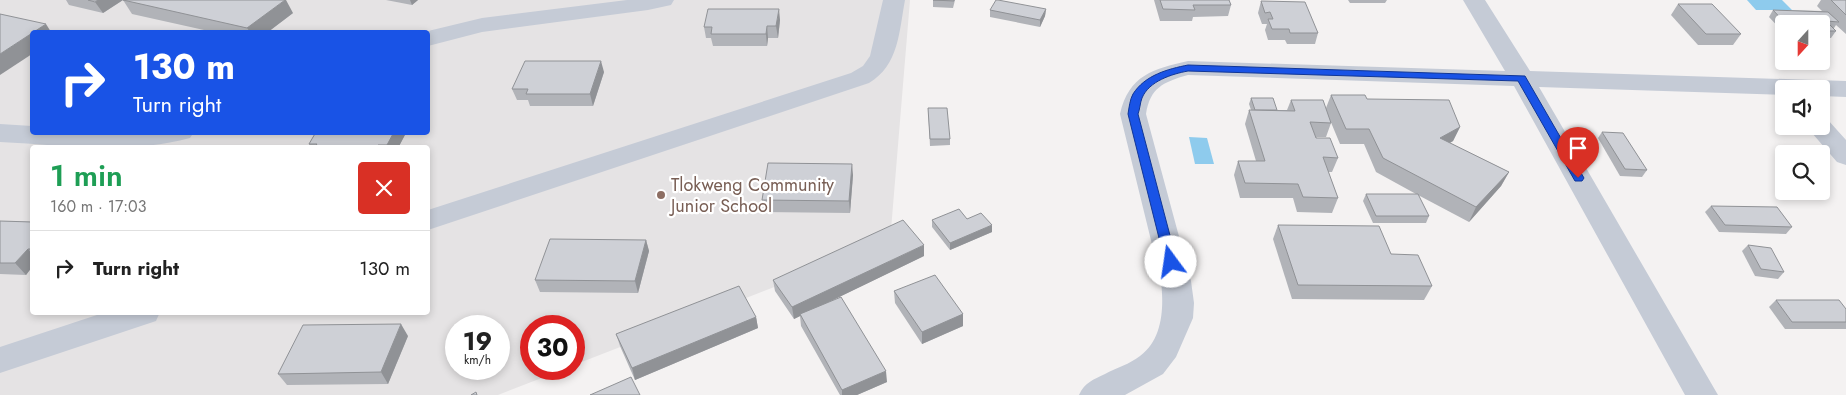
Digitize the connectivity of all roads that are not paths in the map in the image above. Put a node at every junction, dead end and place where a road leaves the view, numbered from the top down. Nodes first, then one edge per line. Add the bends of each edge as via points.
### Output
1 (664, 0) edge
2 (894, 0) edge
3 (1474, 0) edge
4 (430, 38) edge
5 (1522, 78) junction
6 (1775, 88) edge
7 (1830, 89) edge
8 (1846, 89) edge
9 (0, 133) edge
10 (30, 135) edge
11 (35, 135) edge
12 (168, 135) edge
13 (1827, 135) edge
14 (1846, 156) edge
15 (430, 219) edge
16 (136, 315) edge
17 (0, 360) edge
18 (1095, 395) edge
19 (1702, 395) edge

1 - 4 street via 625,8 498,23
2 - 15 street via 882,57 872,72 860,78
3 - 5 street
5 - 6 street
5 - 18 street via 1188,68 1167,72 1150,83 1137,96 1133,114 1176,281 1178,318 1165,348 1152,365
5 - 19 street
7 - 8 street
9 - 10 street
11 - 12 street via 122,140
13 - 14 street
16 - 17 street

